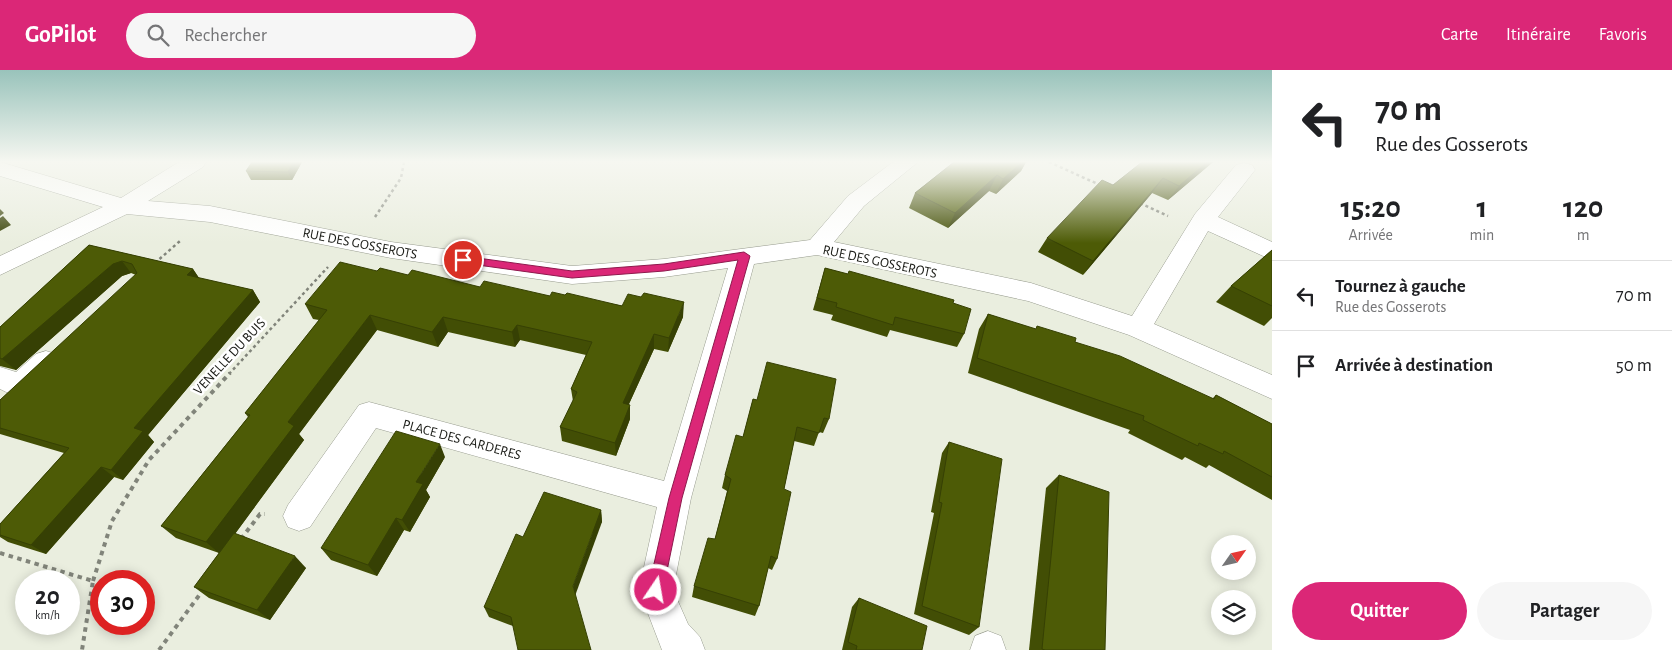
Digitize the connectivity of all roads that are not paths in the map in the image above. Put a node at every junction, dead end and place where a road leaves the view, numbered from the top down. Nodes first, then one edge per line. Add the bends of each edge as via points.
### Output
1 (67, 189) edge
2 (151, 189) edge
3 (872, 189) edge
4 (1228, 189) edge
5 (124, 206) junction
6 (1200, 224) junction
7 (817, 247) junction
8 (1272, 252) edge
9 (744, 256) junction
10 (0, 266) edge
11 (1138, 328) junction
12 (62, 347) edge
13 (10, 381) edge
14 (1272, 387) edge
15 (0, 404) edge
16 (675, 498) junction
17 (299, 516) road end
18 (687, 650) edge

1 - 5 street, RUE DES GOSSEROTS
2 - 5 street
3 - 7 street via 856,201
4 - 6 street
5 - 9 street, RUE DES GOSSEROTS via 210,214 391,250 572,274 664,268
5 - 10 street
6 - 8 street
6 - 11 street
7 - 9 street, RUE DES GOSSEROTS
7 - 11 street, RUE DES GOSSEROTS via 1031,292
9 - 16 street
11 - 14 street, RUE DES GOSSEROTS
12 - 13 street
13 - 15 street
16 - 17 street, PLACE DES CARDERES via 369,414
16 - 18 street via 656,590 675,637

